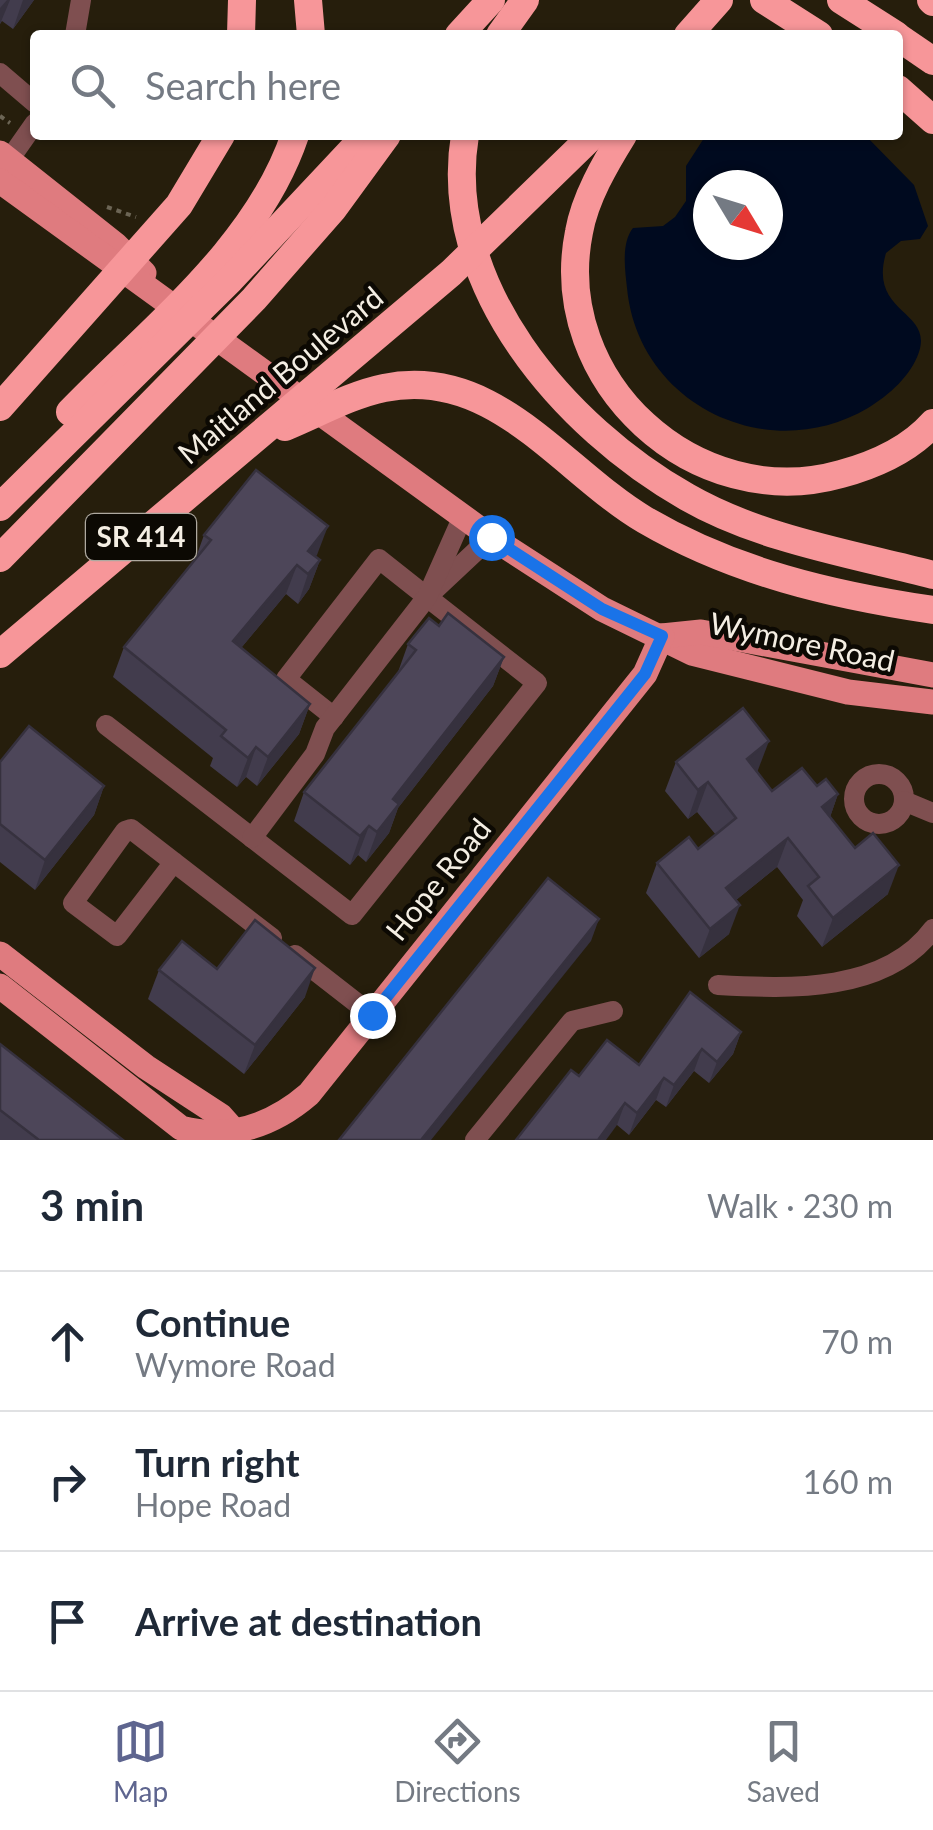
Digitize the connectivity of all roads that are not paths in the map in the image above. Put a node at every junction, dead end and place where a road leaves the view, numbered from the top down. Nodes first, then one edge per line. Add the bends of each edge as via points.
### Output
1 (80, 0) edge
2 (242, 0) edge
3 (308, 0) edge
4 (525, 0) edge
5 (719, 0) edge
6 (764, 0) edge
7 (841, 0) edge
8 (489, 3) edge
9 (76, 30) edge
10 (241, 30) edge
11 (310, 30) edge
12 (466, 30) edge
13 (504, 30) edge
14 (692, 30) edge
15 (811, 30) edge
16 (888, 30) edge
17 (903, 40) edge
18 (933, 61) edge
19 (0, 72) edge
20 (903, 93) edge
21 (30, 99) edge
22 (933, 120) edge
23 (30, 128) edge
24 (218, 140) edge
25 (293, 140) edge
26 (361, 140) edge
27 (384, 140) edge
28 (465, 140) edge
29 (588, 140) edge
30 (620, 140) edge
31 (5, 156) edge
32 (221, 274) junction
33 (149, 346) junction
34 (0, 407) edge
35 (933, 423) edge
36 (263, 436) junction
37 (0, 486) edge
38 (0, 507) edge
39 (462, 516) junction
40 (491, 537) junction
41 (0, 558) edge
42 (933, 575) edge
43 (427, 597) junction
44 (933, 610) edge
45 (662, 636) junction
46 (0, 654) edge
47 (933, 675) edge
48 (933, 702) edge
49 (334, 717) junction
50 (106, 726) dead end
51 (904, 801) dead end
52 (933, 814) edge
53 (252, 838) junction
54 (174, 862) junction
55 (933, 928) edge
56 (0, 954) edge
57 (718, 985) dead end
58 (0, 986) edge
59 (613, 1011) dead end
60 (372, 1015) junction
61 (236, 1138) edge
62 (475, 1140) edge

1 - 9 street
2 - 10 highway
3 - 11 highway
4 - 13 highway
5 - 14 highway
6 - 15 highway
7 - 16 highway
8 - 12 highway
17 - 18 highway
19 - 21 street
20 - 22 highway
23 - 31 street
24 - 34 highway via 161,227
25 - 32 highway via 262,209
26 - 32 highway
27 - 41 highway via 254,299
28 - 42 highway via 463,194 483,276 515,338 580,416 630,460 689,498 765,530
29 - 36 highway, Maitland Boulevard / SR 414 via 452,273
30 - 35 highway via 579,232 577,303 599,371 642,428 693,462 751,481 813,482 872,466
31 - 39 main road, Wymore Road via 122,250 168,299
32 - 33 highway
33 - 37 highway
33 - 38 highway
36 - 44 highway via 371,391 419,386 477,397 545,440 642,518 716,556 783,581
36 - 46 highway, Maitland Boulevard / SR 414
39 - 40 main road, Wymore Road
39 - 43 street
40 - 43 street
40 - 45 main road, Wymore Road via 602,609
43 - 49 street
43 - 49 street via 380,559 368,574 286,680
43 - 53 street via 537,683 352,915
45 - 47 main road, Wymore Road via 701,632
45 - 48 main road, Wymore Road via 692,653 848,692
45 - 60 main road, Hope Road via 645,674
49 - 53 street via 315,754
50 - 53 street
51 - 52 street
54 - 54 street via 128,828 72,901 117,936
54 - 60 street
55 - 57 street via 908,956 852,982
56 - 61 main road via 146,1067 222,1116
58 - 61 main road, Hope Road via 181,1128 208,1138
59 - 62 street via 572,1021
60 - 61 main road, Hope Road via 309,1094

